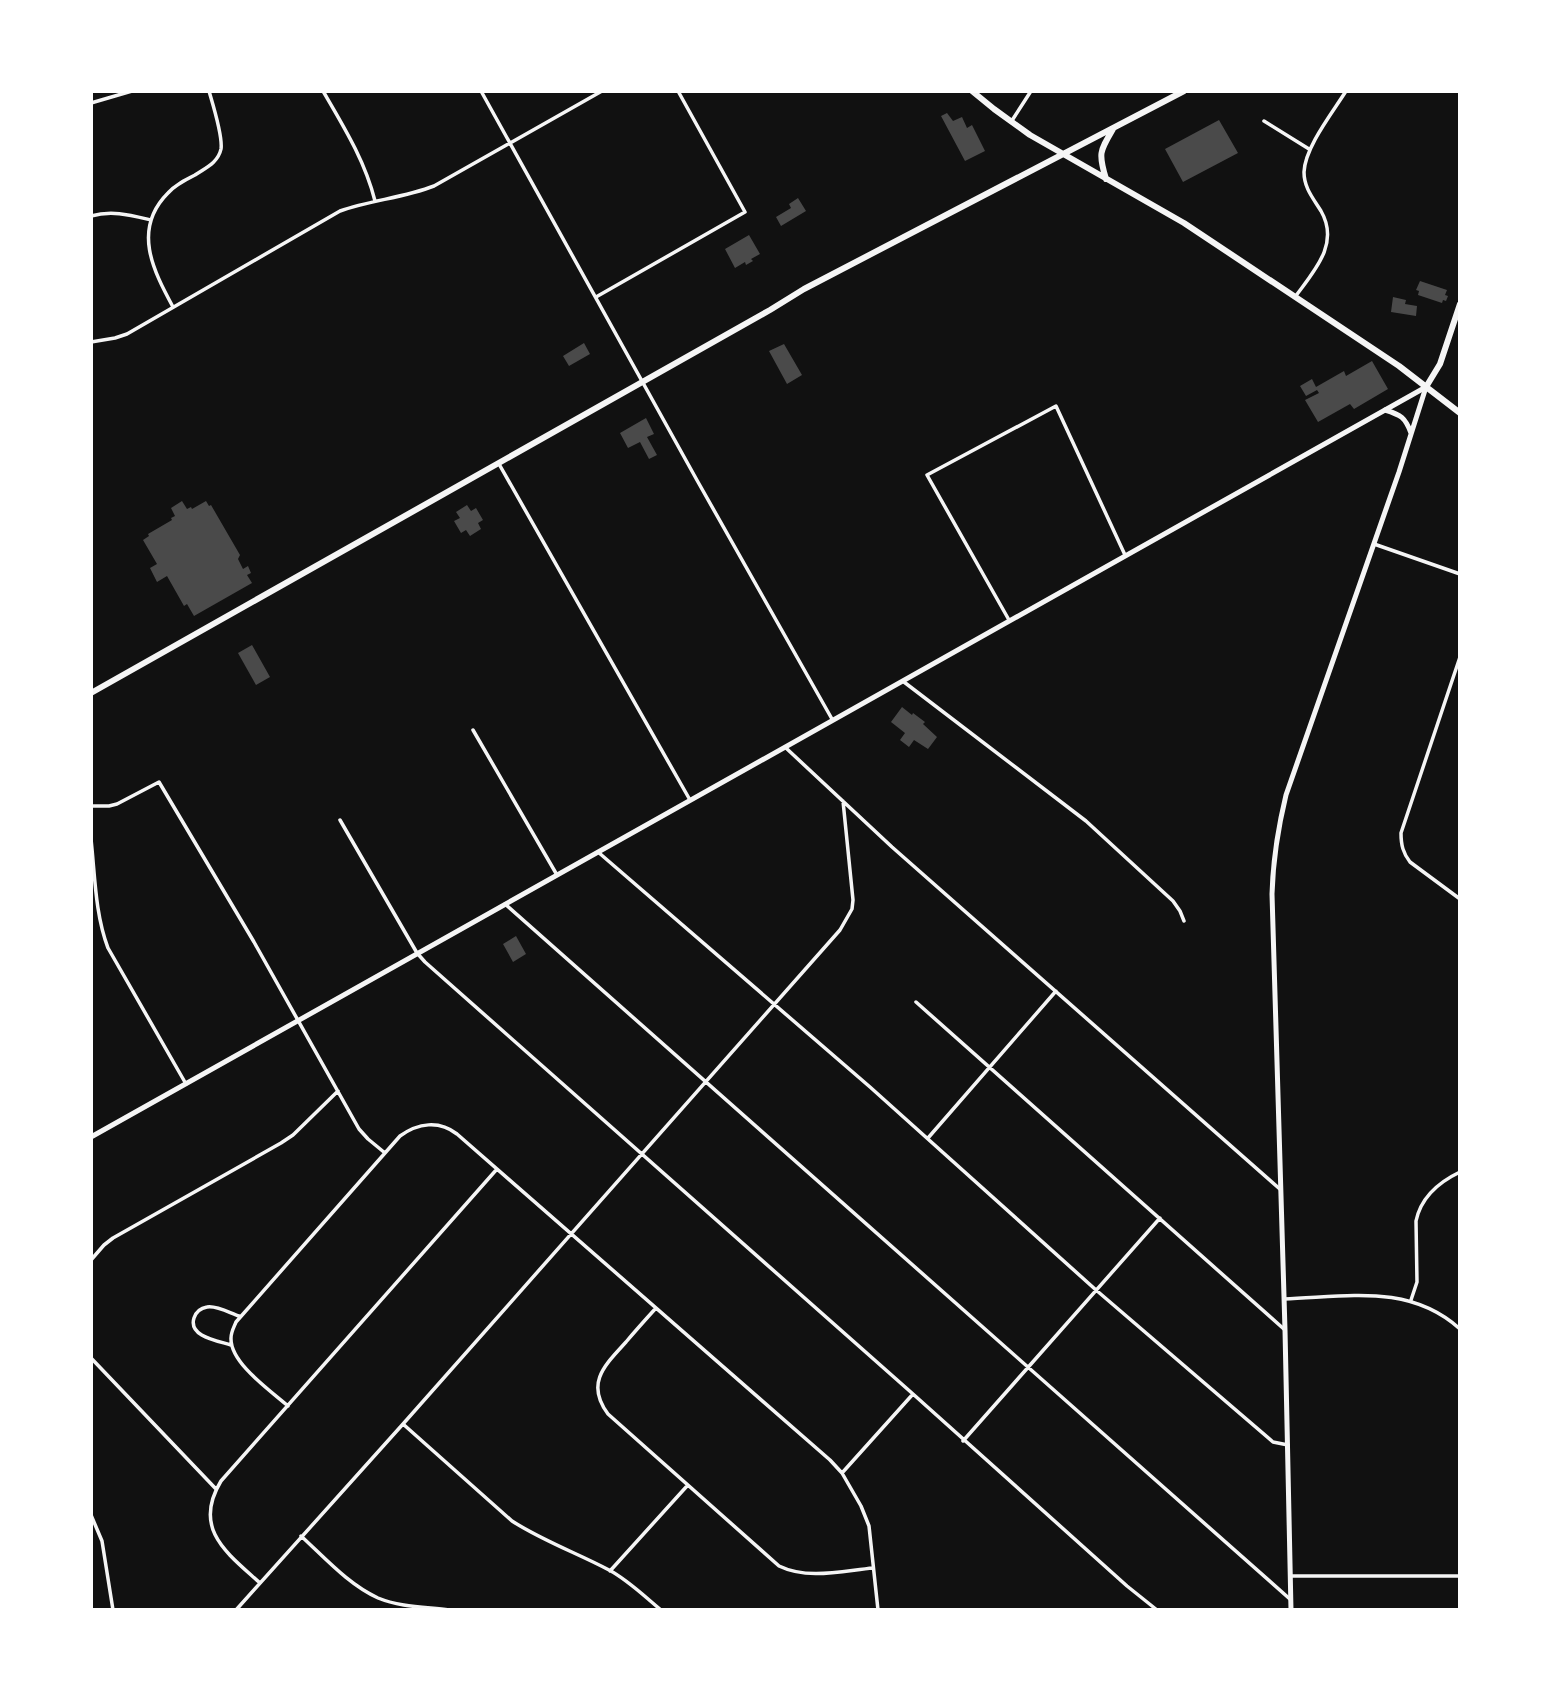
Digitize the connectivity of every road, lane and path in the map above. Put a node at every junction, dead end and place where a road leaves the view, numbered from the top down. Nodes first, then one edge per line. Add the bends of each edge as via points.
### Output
1 (132, 91) edge
2 (209, 91) edge
3 (323, 91) edge
4 (481, 91) edge
5 (602, 91) edge
6 (678, 91) edge
7 (972, 91) edge
8 (1031, 91) edge
9 (1184, 91) edge
10 (1346, 91) edge
11 (91, 103) edge
12 (1264, 121) dead end
13 (1011, 122) junction
14 (1114, 127) junction
15 (510, 143) junction
16 (1309, 149) junction
17 (1063, 154) junction
18 (1106, 179) junction
19 (375, 201) junction
20 (91, 216) edge
21 (151, 220) junction
22 (596, 297) junction
23 (1295, 297) junction
24 (1460, 304) edge
25 (173, 307) junction
26 (91, 342) edge
27 (642, 381) junction
28 (1426, 387) junction
29 (1385, 410) junction
30 (1460, 413) edge
31 (1411, 433) junction
32 (499, 463) junction
33 (1374, 544) junction
34 (1125, 555) junction
35 (1460, 574) edge
36 (1009, 620) junction
37 (1460, 657) edge
38 (902, 680) junction
39 (91, 693) edge
40 (832, 719) junction
41 (472, 730) dead end
42 (784, 747) junction
43 (690, 800) junction
44 (843, 802) junction
45 (91, 806) edge
46 (340, 820) dead end
47 (91, 839) edge
48 (598, 852) junction
49 (556, 875) junction
50 (1460, 899) edge
51 (505, 904) junction
52 (1184, 921) dead end
53 (417, 953) junction
54 (1055, 992) junction
55 (916, 1002) dead end
56 (774, 1003) junction
57 (298, 1021) junction
58 (990, 1067) junction
59 (706, 1082) junction
60 (186, 1084) junction
61 (338, 1091) junction
62 (91, 1137) edge
63 (928, 1139) junction
64 (385, 1153) junction
65 (640, 1154) junction
66 (497, 1169) junction
67 (1460, 1172) edge
68 (1281, 1190) junction
69 (1160, 1218) junction
70 (571, 1233) junction
71 (91, 1260) edge
72 (1096, 1290) junction
73 (1284, 1299) junction
74 (1411, 1300) junction
75 (656, 1308) junction
76 (239, 1316) junction
77 (1460, 1329) edge
78 (1285, 1330) junction
79 (232, 1345) junction
80 (91, 1358) edge
81 (1027, 1368) junction
82 (913, 1394) junction
83 (288, 1406) junction
84 (403, 1424) junction
85 (963, 1441) junction
86 (1288, 1445) junction
87 (842, 1474) junction
88 (687, 1486) junction
89 (216, 1489) junction
90 (91, 1515) edge
91 (301, 1536) junction
92 (873, 1568) junction
93 (610, 1571) junction
94 (1290, 1576) junction
95 (1460, 1576) edge
96 (260, 1583) junction
97 (1291, 1600) junction
98 (113, 1610) edge
99 (236, 1610) edge
100 (449, 1610) edge
101 (661, 1610) edge
102 (878, 1610) edge
103 (1157, 1610) edge
104 (1291, 1610) edge

1 - 11 street
2 - 21 street via 221,141 219,155 167,194
3 - 19 street via 360,156
4 - 15 street
5 - 15 street
6 - 22 street via 745,212
7 - 13 main road
8 - 13 street
9 - 14 main road
10 - 16 street
12 - 16 street
13 - 17 main road
14 - 17 main road
14 - 18 main road via 1100,161
15 - 19 street via 434,186
15 - 22 street
16 - 23 street via 1305,182 1325,221 1327,242 1321,261
17 - 18 main road
17 - 27 main road via 804,289
18 - 23 main road via 1184,223
19 - 25 street via 323,220
20 - 21 street via 112,212
21 - 25 street via 149,255
22 - 27 street
23 - 28 main road
24 - 28 main road via 1440,364
25 - 26 street via 127,334
27 - 32 main road
27 - 40 street
28 - 29 street
28 - 30 main road
28 - 31 street
29 - 31 street via 1406,421
29 - 34 street
31 - 33 street
32 - 39 main road
32 - 43 street
33 - 35 street
33 - 68 street via 1286,795 1276,843 1272,894
34 - 36 street
34 - 36 street via 1055,405 927,475
36 - 38 street
37 - 50 street via 1401,833 1404,855 1410,862
38 - 40 street
38 - 52 street via 1086,821 1173,901
40 - 42 street
41 - 49 street
42 - 43 street
42 - 44 street
43 - 48 street
44 - 54 street
44 - 56 street via 852,909 840,930
45 - 57 street via 117,804 159,782
46 - 53 street
47 - 60 street via 100,922 108,948
48 - 49 street
48 - 56 street
49 - 51 street
51 - 53 street
51 - 59 street
53 - 57 street
53 - 65 street
54 - 58 street
54 - 68 street
55 - 58 street
56 - 59 street
56 - 63 street
57 - 60 street
57 - 61 street
58 - 63 street
58 - 69 street
59 - 65 street
59 - 81 street
60 - 62 street
61 - 64 street via 359,1129
61 - 71 street via 293,1135 113,1238
63 - 72 street
64 - 66 street via 409,1130 436,1124 452,1130
64 - 76 street
65 - 70 street
65 - 82 street
66 - 70 street
66 - 83 street
67 - 74 street via 1430,1193 1418,1212 1417,1282
68 - 73 street
69 - 72 street
69 - 78 street
70 - 75 street
70 - 84 street
72 - 81 street
72 - 86 street via 1273,1442
73 - 74 street via 1377,1296
73 - 78 street
74 - 77 street via 1440,1313
75 - 87 street
75 - 88 street via 602,1370 597,1388 608,1414
76 - 79 street via 232,1330
76 - 79 street via 205,1307 194,1319 200,1334
78 - 86 street
79 - 83 street via 244,1367
80 - 89 street
81 - 85 street
81 - 97 street
82 - 85 street
82 - 87 street
83 - 89 street
84 - 91 street
84 - 93 street via 512,1521
85 - 103 street
86 - 94 street
87 - 92 street via 869,1527
88 - 92 street via 789,1571 809,1574
88 - 93 street
89 - 96 street via 210,1511 212,1530 225,1550
90 - 98 street via 102,1541
91 - 96 street
91 - 100 street via 366,1591 394,1602
92 - 102 street
93 - 101 street
94 - 95 street
94 - 97 street
96 - 99 street
97 - 104 street

